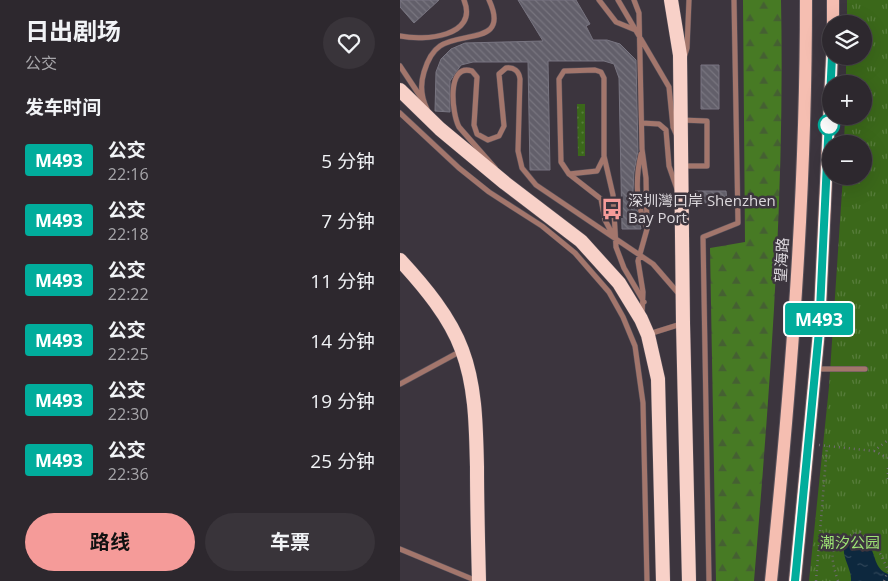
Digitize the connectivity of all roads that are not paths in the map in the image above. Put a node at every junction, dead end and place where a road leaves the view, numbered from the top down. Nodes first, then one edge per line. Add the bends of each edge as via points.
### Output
1 (464, 0) edge
2 (490, 0) edge
3 (599, 0) edge
4 (618, 0) edge
5 (634, 0) edge
6 (671, 0) edge
7 (689, 0) edge
8 (734, 0) edge
9 (806, 0) edge
10 (833, 0) edge
11 (833, 15) edge
12 (638, 32) junction
13 (400, 36) edge
14 (832, 65) edge
15 (400, 66) edge
16 (680, 70) junction
17 (400, 90) edge
18 (423, 101) junction
19 (400, 113) edge
20 (681, 120) junction
21 (642, 123) junction
22 (440, 129) junction
23 (681, 143) junction
24 (642, 149) junction
25 (604, 156) junction
26 (681, 166) junction
27 (569, 174) junction
28 (505, 183) junction
29 (682, 204) junction
30 (647, 229) junction
31 (614, 238) junction
32 (639, 255) junction
33 (400, 260) edge
34 (683, 298) junction
35 (644, 302) junction
36 (641, 319) junction
37 (683, 323) junction
38 (648, 335) junction
39 (462, 350) junction
40 (816, 369) junction
41 (865, 369) dead end
42 (400, 384) edge
43 (400, 550) edge
44 (478, 581) edge
45 (646, 581) edge
46 (663, 581) edge
47 (689, 581) edge
48 (709, 581) edge
49 (771, 581) edge
50 (795, 581) edge

1 - 13 lane via 466,20 455,30 428,38
2 - 18 lane via 494,18 490,30 480,36 449,42 432,54 423,76
3 - 12 lane via 616,22
4 - 12 lane
5 - 12 lane via 639,14
6 - 16 highway
7 - 16 lane via 687,48
8 - 48 lane via 738,223 703,237
9 - 49 main road, 望海路 via 793,328 786,439
10 - 11 main road
12 - 21 lane
12 - 23 lane via 668,87 673,127
14 - 40 main road
15 - 18 lane
16 - 20 highway
17 - 22 highway
18 - 22 lane
19 - 45 lane via 488,192 542,226 575,253 609,292 623,317 635,346 643,403
20 - 23 highway
20 - 26 lane via 707,121 707,166
21 - 24 lane
21 - 29 lane via 659,124 666,130 669,166
22 - 28 highway
23 - 26 highway
24 - 30 lane
24 - 30 lane via 637,170 638,207
25 - 27 lane via 597,171
25 - 27 lane via 603,74 595,70 564,71 559,79 559,150 561,162
25 - 31 lane via 613,195
26 - 29 highway
27 - 31 lane via 602,200 605,220
28 - 31 lane via 487,156 456,122 454,80 462,70 472,71 478,77 474,125 477,134 488,140 499,136 504,126 499,74 506,68 517,71 520,79 518,151 522,168 531,181
28 - 36 highway via 595,254 619,283
29 - 34 highway
30 - 32 lane
31 - 32 lane
31 - 35 lane via 624,268
32 - 34 lane via 662,271
32 - 35 lane
33 - 39 highway via 438,307
34 - 37 highway
35 - 36 lane
36 - 38 highway
37 - 38 lane
37 - 47 highway
38 - 46 highway via 658,379
39 - 42 lane
39 - 44 highway via 475,415
40 - 41 lane
40 - 50 main road
43 - 44 lane

